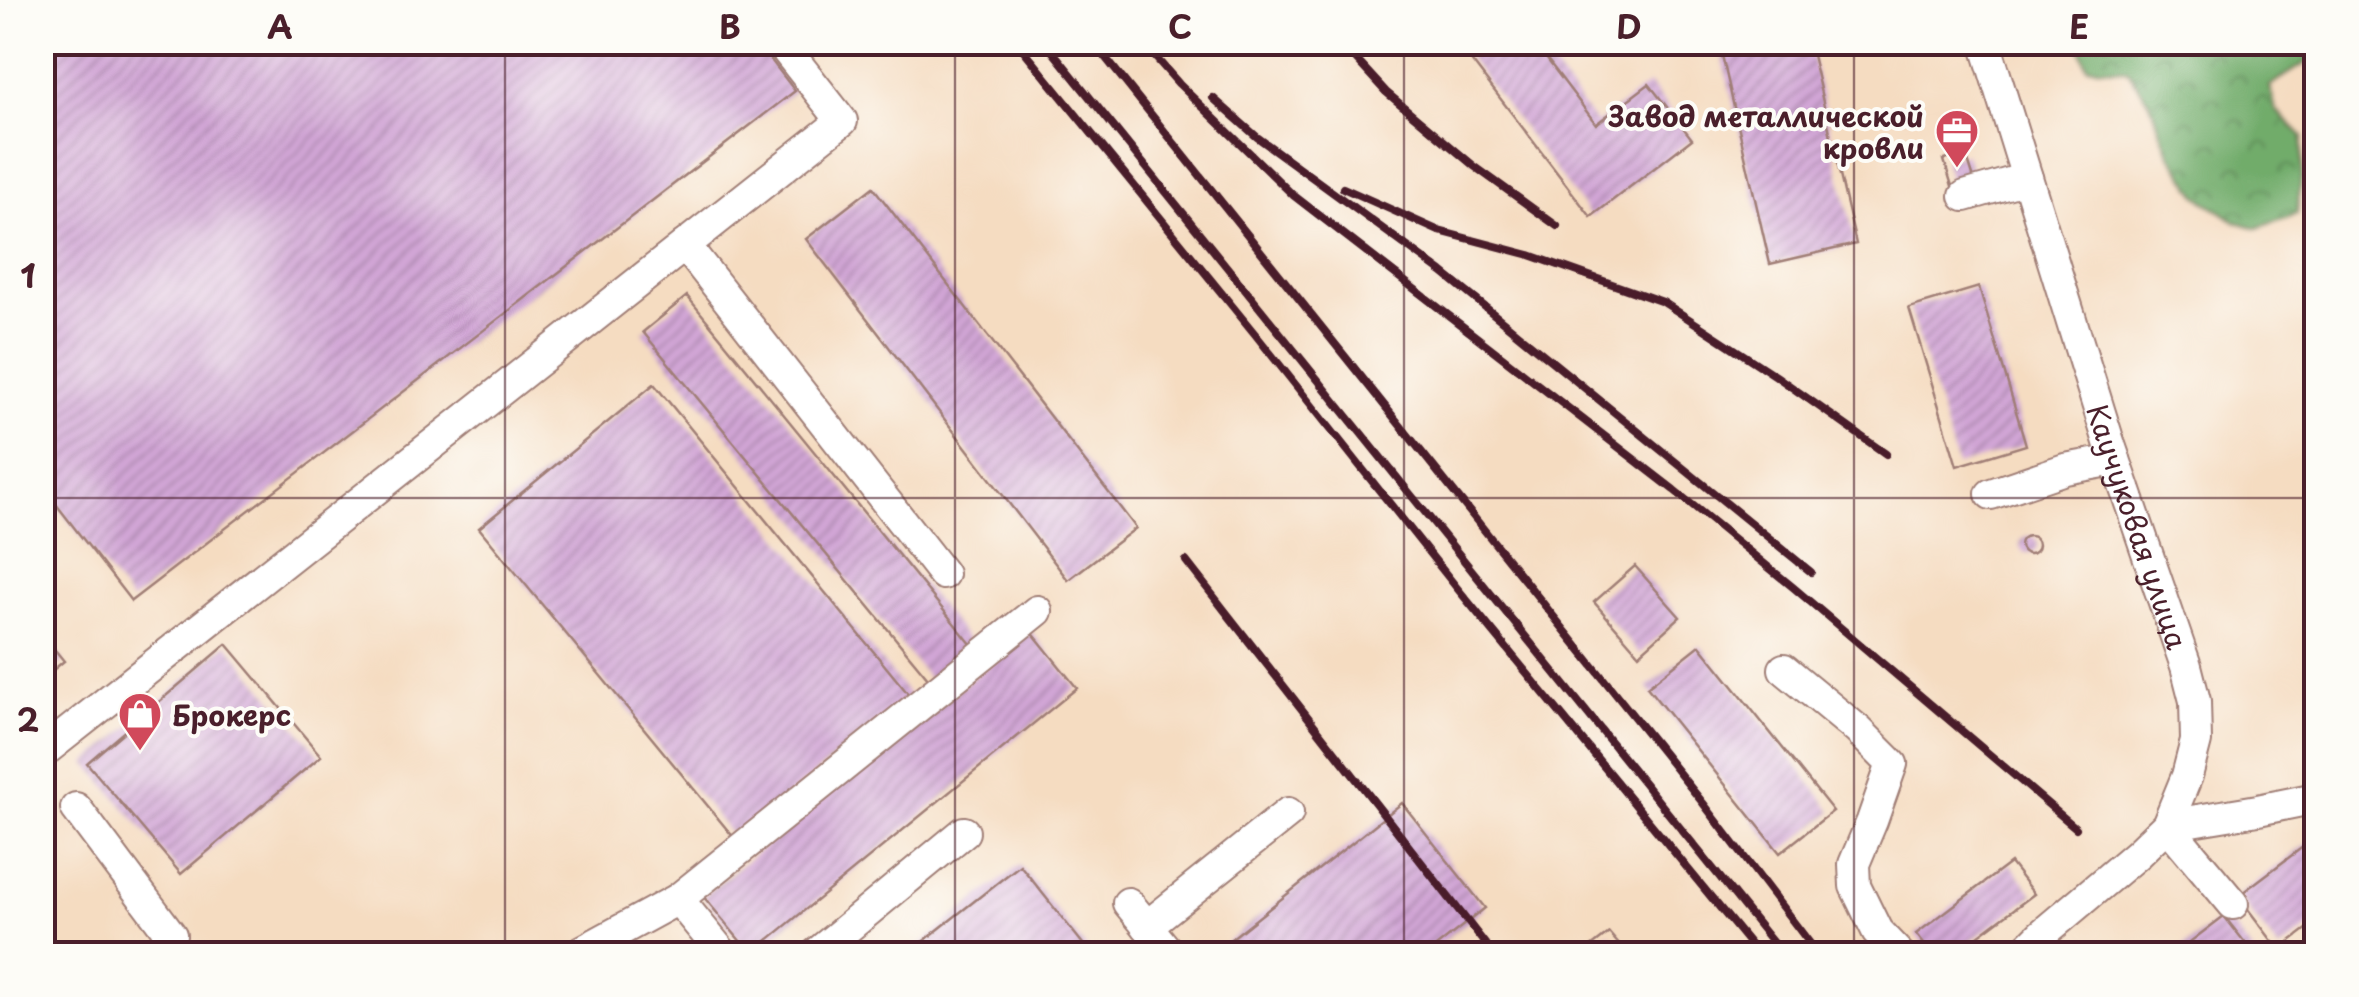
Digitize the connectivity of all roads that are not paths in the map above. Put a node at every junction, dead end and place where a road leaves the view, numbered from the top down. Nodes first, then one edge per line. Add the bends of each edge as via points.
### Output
1 (780, 42) edge
2 (1985, 42) edge
3 (2027, 178) junction
4 (1965, 196) dead end
5 (685, 245) junction
6 (2115, 460) junction
7 (1991, 494) dead end
8 (942, 574) dead end
9 (1037, 611) dead end
10 (1784, 668) dead end
11 (42, 753) edge
12 (2316, 798) edge
13 (76, 808) dead end
14 (1288, 812) dead end
15 (2167, 825) junction
16 (964, 832) dead end
17 (678, 899) junction
18 (2233, 904) dead end
19 (164, 954) edge
20 (577, 954) edge
21 (724, 954) edge
22 (816, 954) edge
23 (1170, 954) edge
24 (1899, 954) edge
25 (2022, 954) edge

1 - 5 street via 842,122
2 - 3 street, Каучуковая улица
3 - 4 street
3 - 6 street, Каучуковая улица
5 - 8 street
5 - 11 street
6 - 7 street
6 - 15 street, Каучуковая улица via 2196,701 2196,741
9 - 17 street
10 - 24 street via 1892,764 1854,864 1855,886 1877,931
12 - 15 street
13 - 19 street via 171,935
14 - 23 street via 1138,915
15 - 18 street
15 - 25 street, Каучуковая улица
16 - 22 street
17 - 20 street
17 - 21 street

